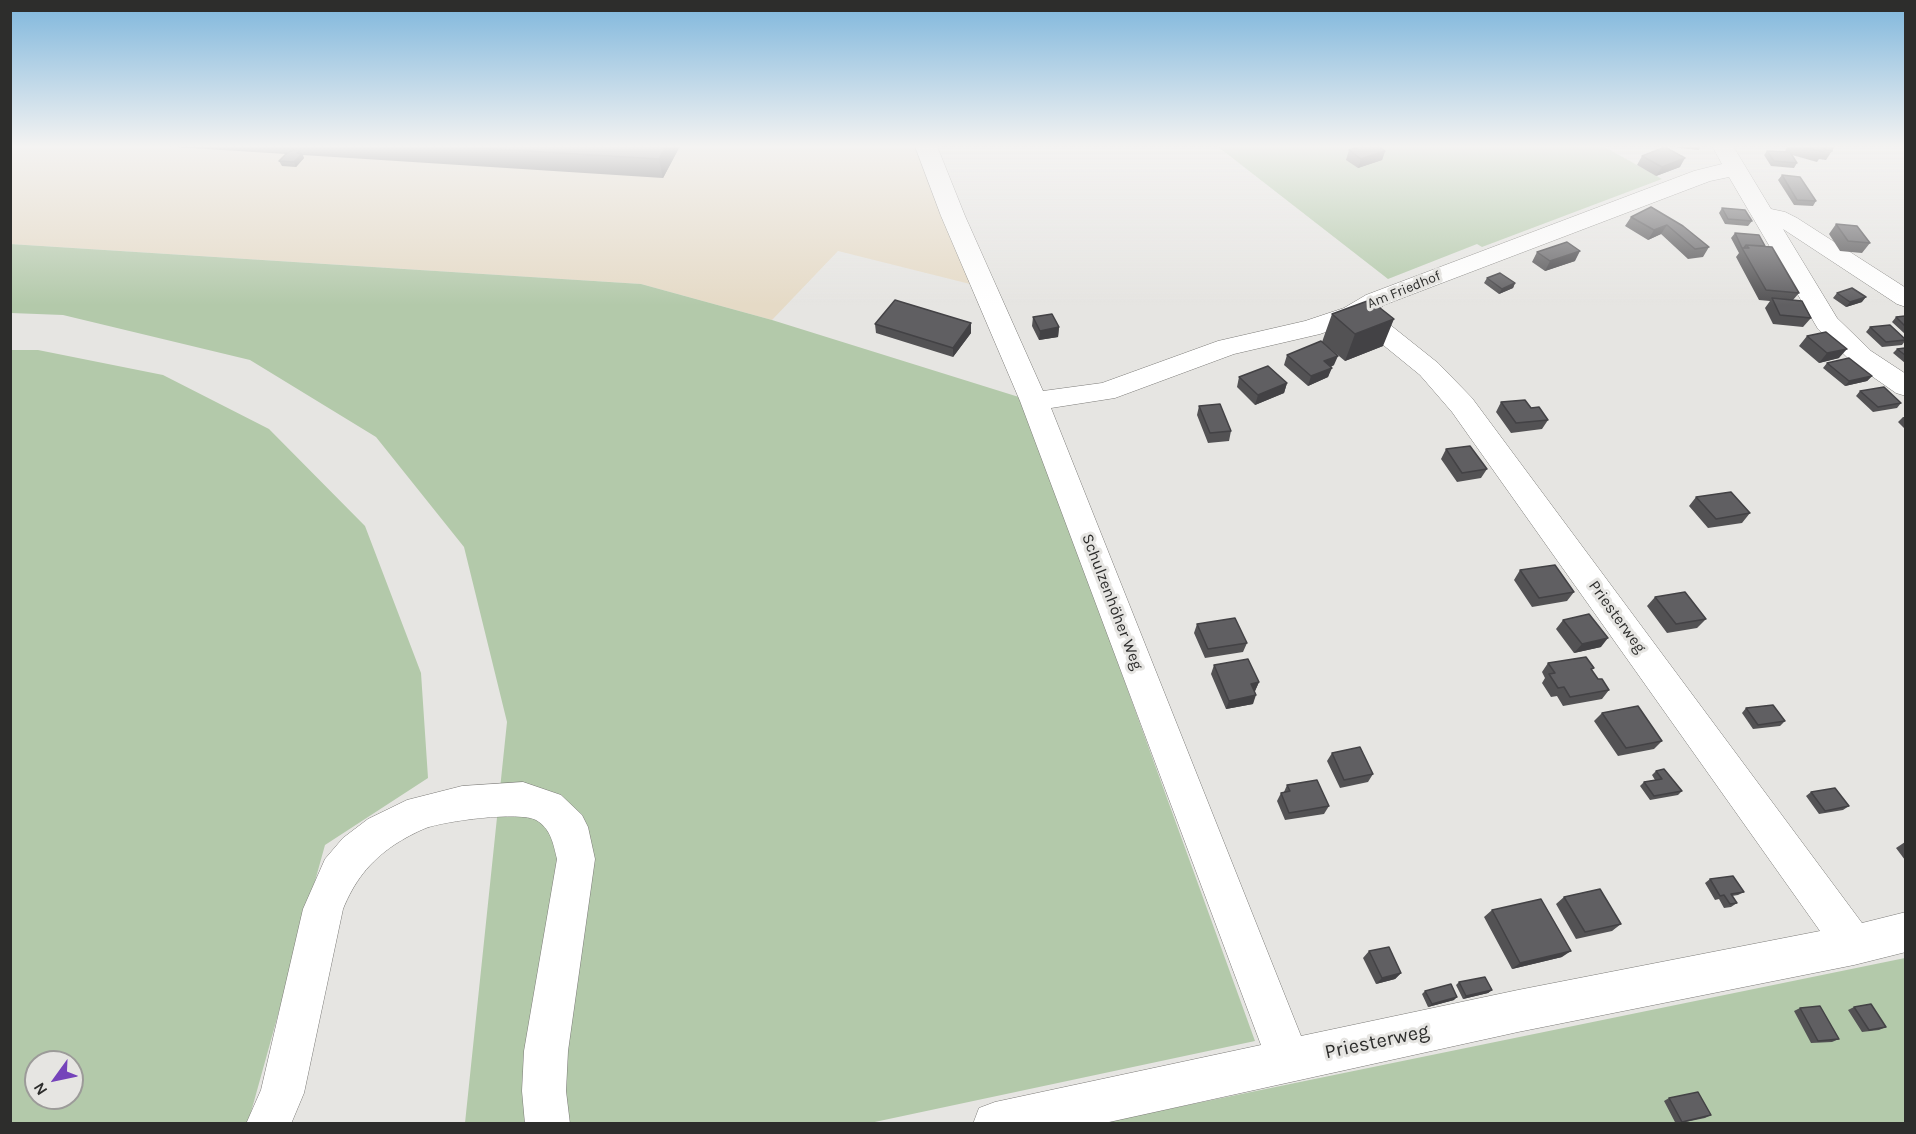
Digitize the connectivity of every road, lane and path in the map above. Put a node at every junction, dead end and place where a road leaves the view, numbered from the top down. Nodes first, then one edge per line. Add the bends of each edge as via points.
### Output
1 (946, 199) edge
2 (1642, 199) edge
3 (1753, 199) edge
4 (1763, 216) junction
5 (1905, 299) edge
6 (1357, 311) junction
7 (1905, 387) edge
8 (1034, 401) junction
9 (1905, 932) edge
10 (1854, 945) junction
11 (1289, 1061) junction
12 (268, 1124) edge
13 (548, 1124) edge
14 (995, 1124) edge

1 - 8 street, Schulzenhöher Weg
2 - 6 street, Am Friedhof via 1375,300
3 - 4 street
4 - 5 street via 1777,217 1789,224
4 - 7 street via 1827,323 1862,357
6 - 8 street, Am Friedhof via 1311,328 1227,347 1105,392
6 - 10 street, Priesterweg via 1429,369 1462,405
8 - 11 street, Schulzenhöher Weg
9 - 10 street, Priesterweg
10 - 11 street, Priesterweg
11 - 14 street, Priesterweg
12 - 13 street via 282,1093 323,909 339,872 381,832 420,812 462,803 523,800 548,807 569,827 576,860 546,1052 544,1091

